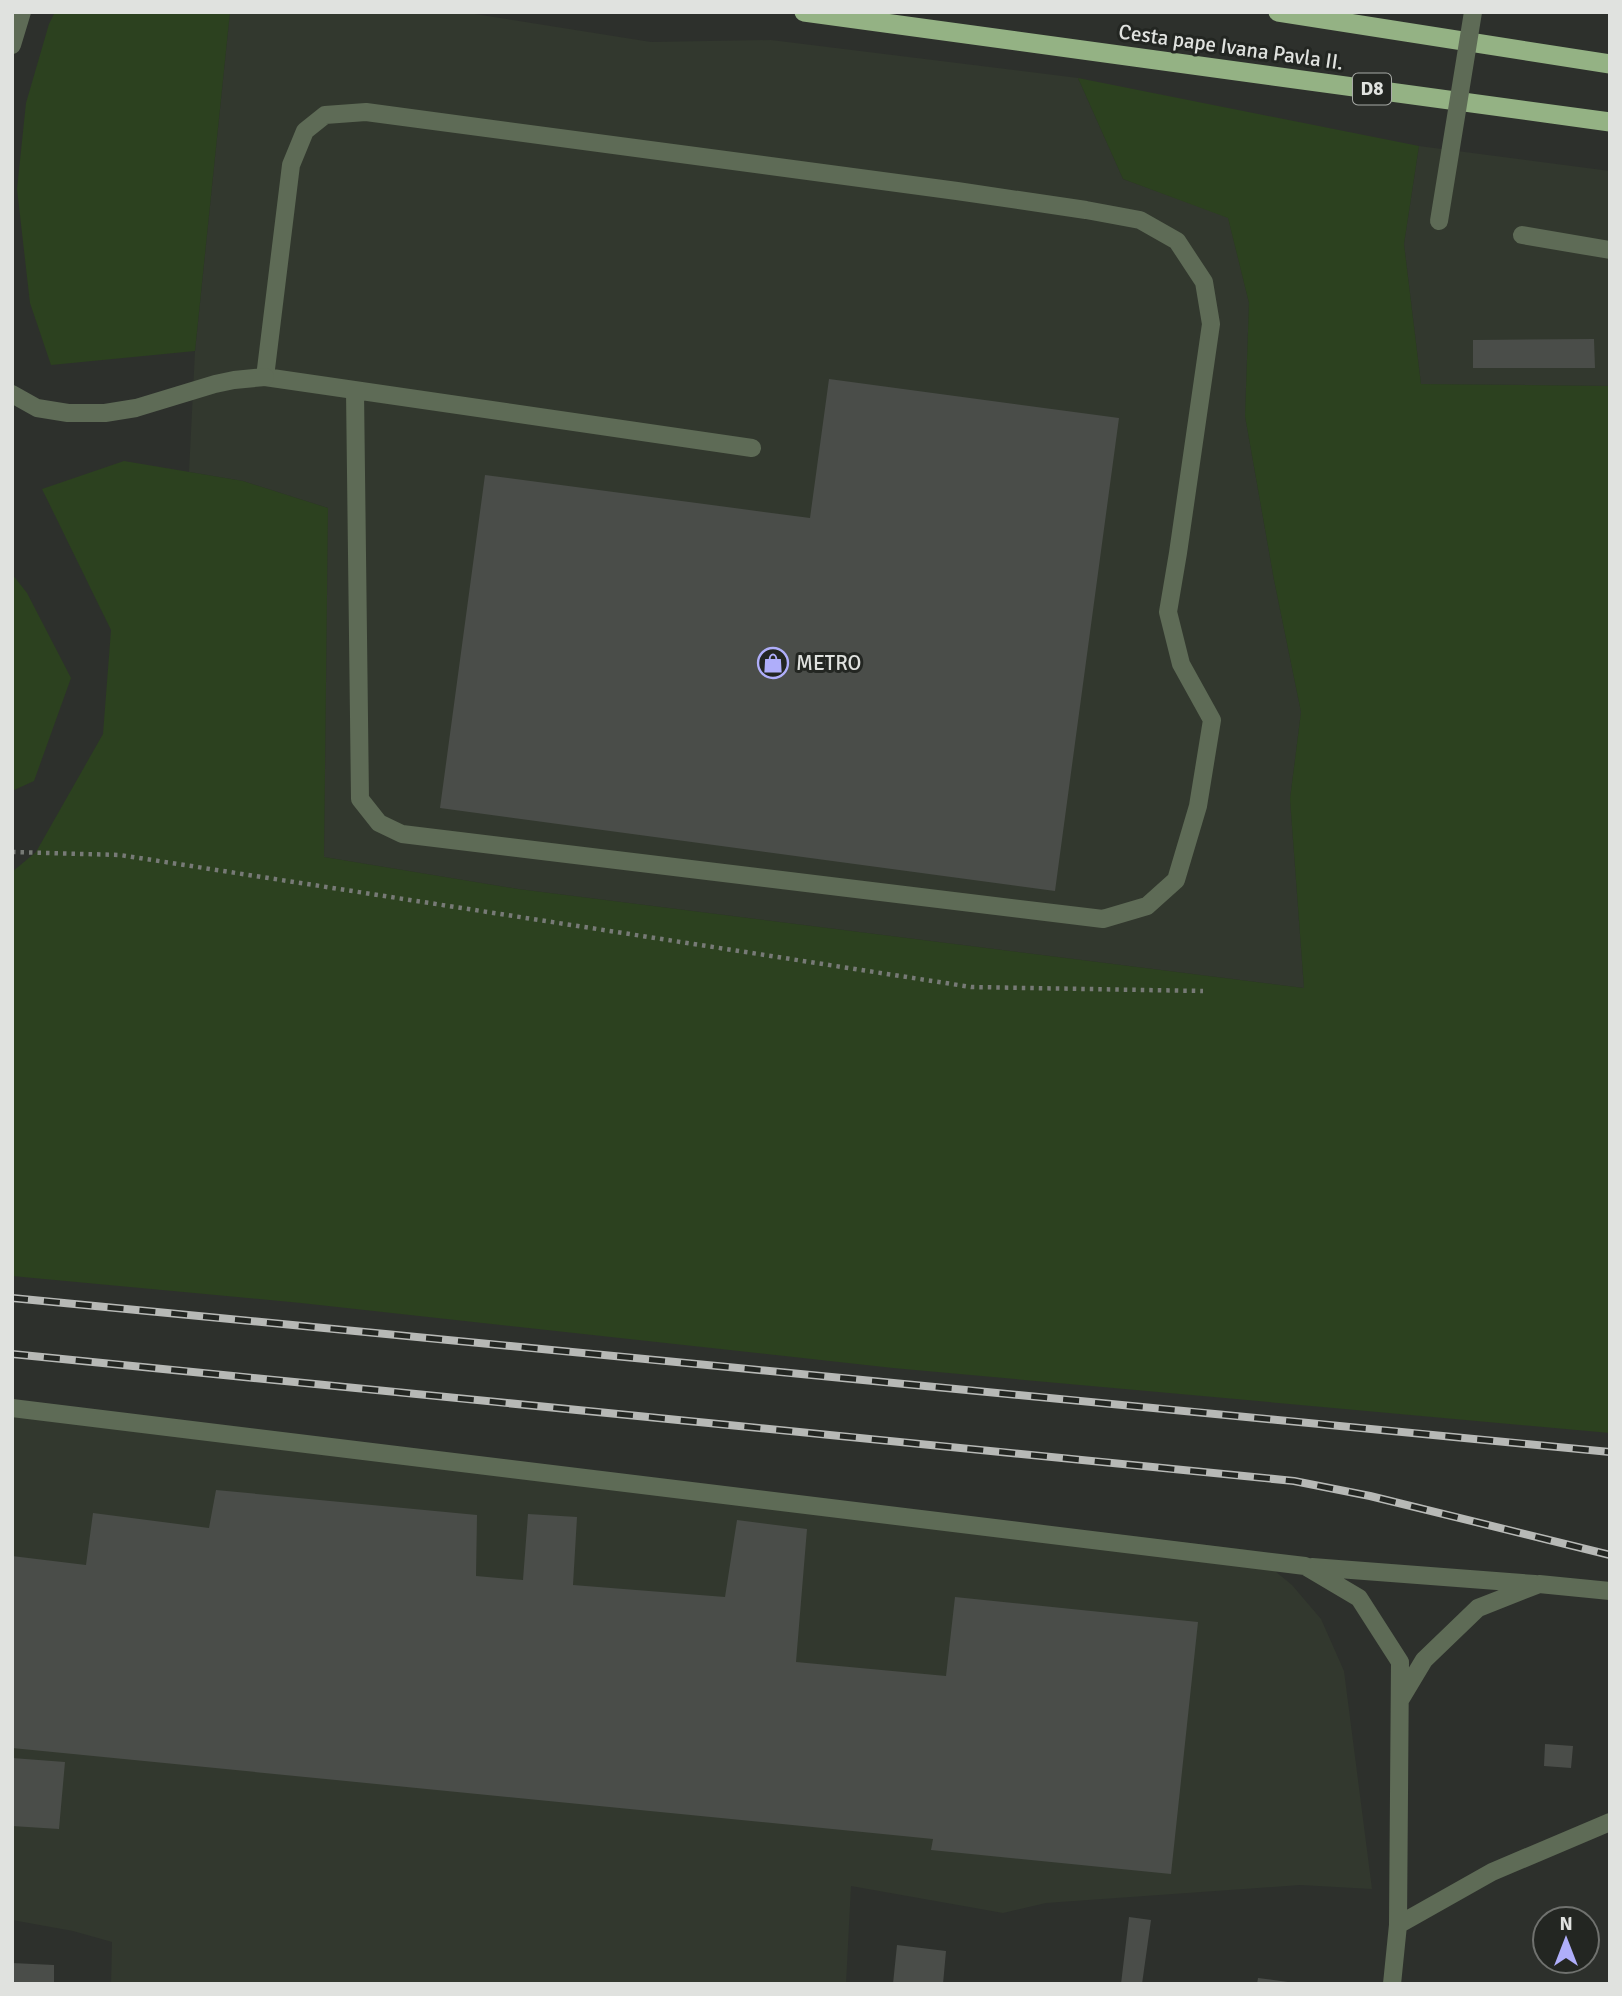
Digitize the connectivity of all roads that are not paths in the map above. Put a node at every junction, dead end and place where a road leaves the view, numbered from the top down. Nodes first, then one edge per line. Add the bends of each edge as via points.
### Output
1 (22, 12) edge
2 (804, 12) edge
3 (1278, 12) edge
4 (1473, 12) edge
5 (12, 45) edge
6 (1610, 64) edge
7 (1610, 122) edge
8 (1439, 221) dead end
9 (1522, 235) dead end
10 (1610, 250) edge
11 (265, 377) junction
12 (355, 391) junction
13 (12, 394) edge
14 (752, 448) dead end
15 (12, 1408) edge
16 (1304, 1566) junction
17 (1539, 1584) junction
18 (1610, 1591) edge
19 (1399, 1700) junction
20 (1610, 1822) edge
21 (1398, 1926) junction
22 (1392, 1984) edge

1 - 5 street
2 - 7 highway, Cesta pape Ivana Pavla II. / D8
3 - 6 highway, Cesta pape Ivana Pavla II.
4 - 8 street, bridge
9 - 10 street
11 - 12 street
11 - 12 street via 291,165 305,131 326,115 366,112 1140,220 1177,241 1204,282 1211,324 1168,612 1181,664 1212,720 1198,806 1176,880 1147,905 1103,919 402,834 379,823 360,799
11 - 13 street via 215,384 105,413 37,408
12 - 14 street
15 - 16 street
16 - 17 street
16 - 19 street via 1359,1598 1399,1662
17 - 18 street
17 - 19 street via 1478,1608 1424,1660
19 - 21 street
20 - 21 street via 1492,1872
21 - 22 street

